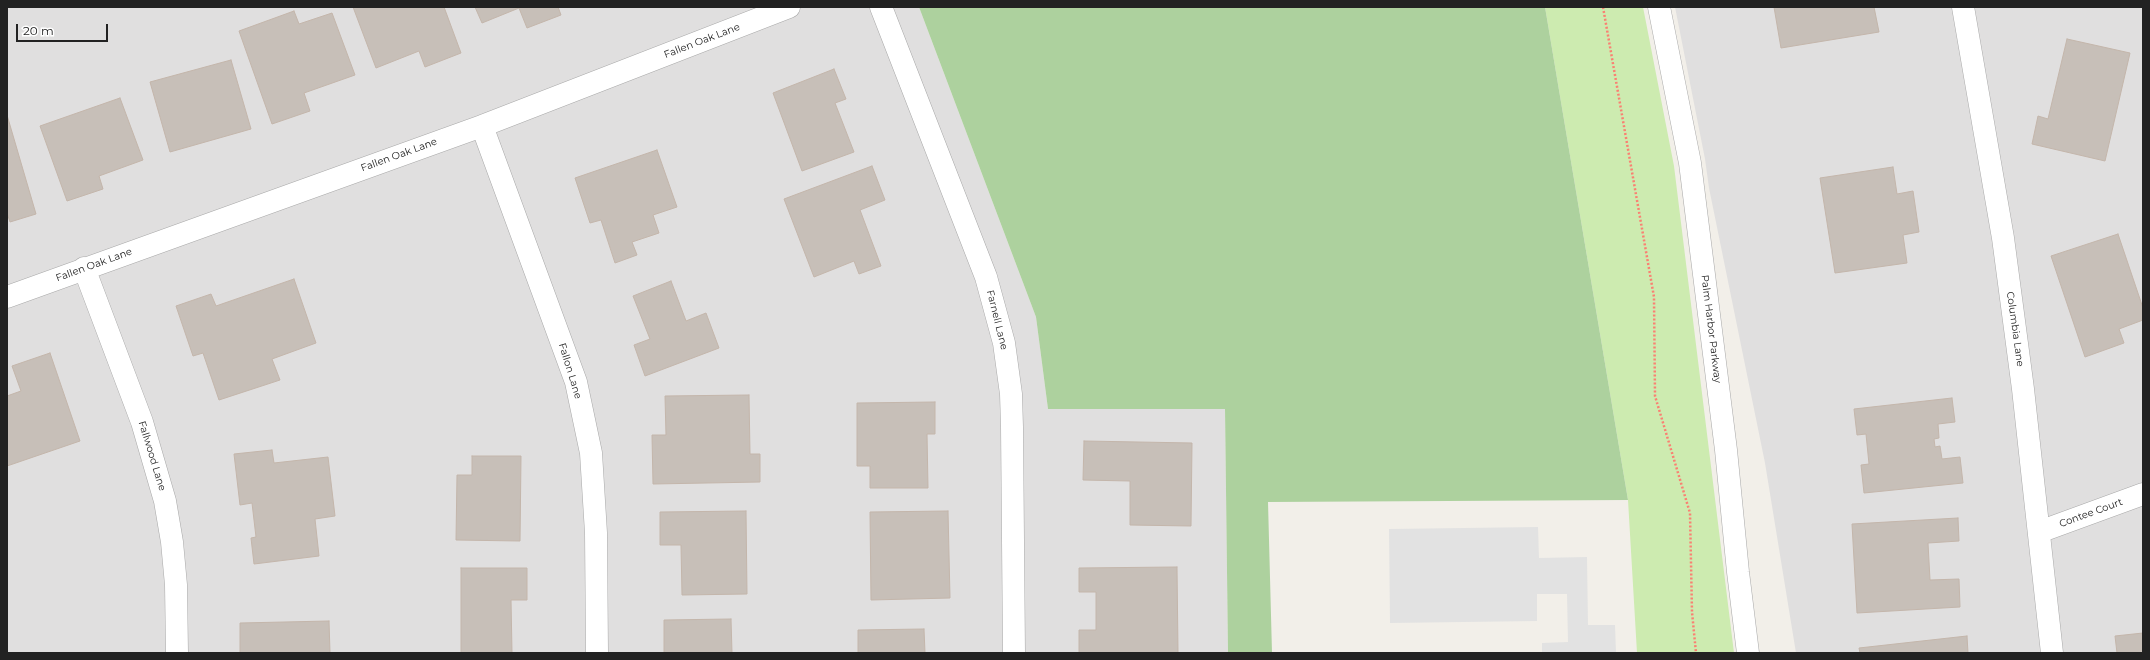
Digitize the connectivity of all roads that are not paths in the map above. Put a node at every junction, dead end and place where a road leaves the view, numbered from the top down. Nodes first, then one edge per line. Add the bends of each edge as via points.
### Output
1 (789, 7) edge
2 (881, 7) edge
3 (1659, 7) edge
4 (1963, 7) edge
5 (482, 126) junction
6 (84, 268) junction
7 (7, 297) edge
8 (2143, 494) edge
9 (2039, 532) junction
10 (177, 653) edge
11 (597, 653) edge
12 (1014, 653) edge
13 (1748, 653) edge
14 (2052, 653) edge

1 - 5 street, Fallen Oak Lane
2 - 12 street, Farnell Lane via 986,277 1004,343 1010,381 1012,420
3 - 13 street, Palm Harbor Parkway via 1690,163
4 - 9 street, Columbia Lane via 2003,238
5 - 6 street, Fallen Oak Lane
5 - 11 street, Fallon Lane via 576,382 591,453 596,533
6 - 7 street, Fallen Oak Lane
6 - 10 street, Fallwood Lane via 142,422 165,501 176,584
8 - 9 street, Contee Court
9 - 14 street, Columbia Lane

